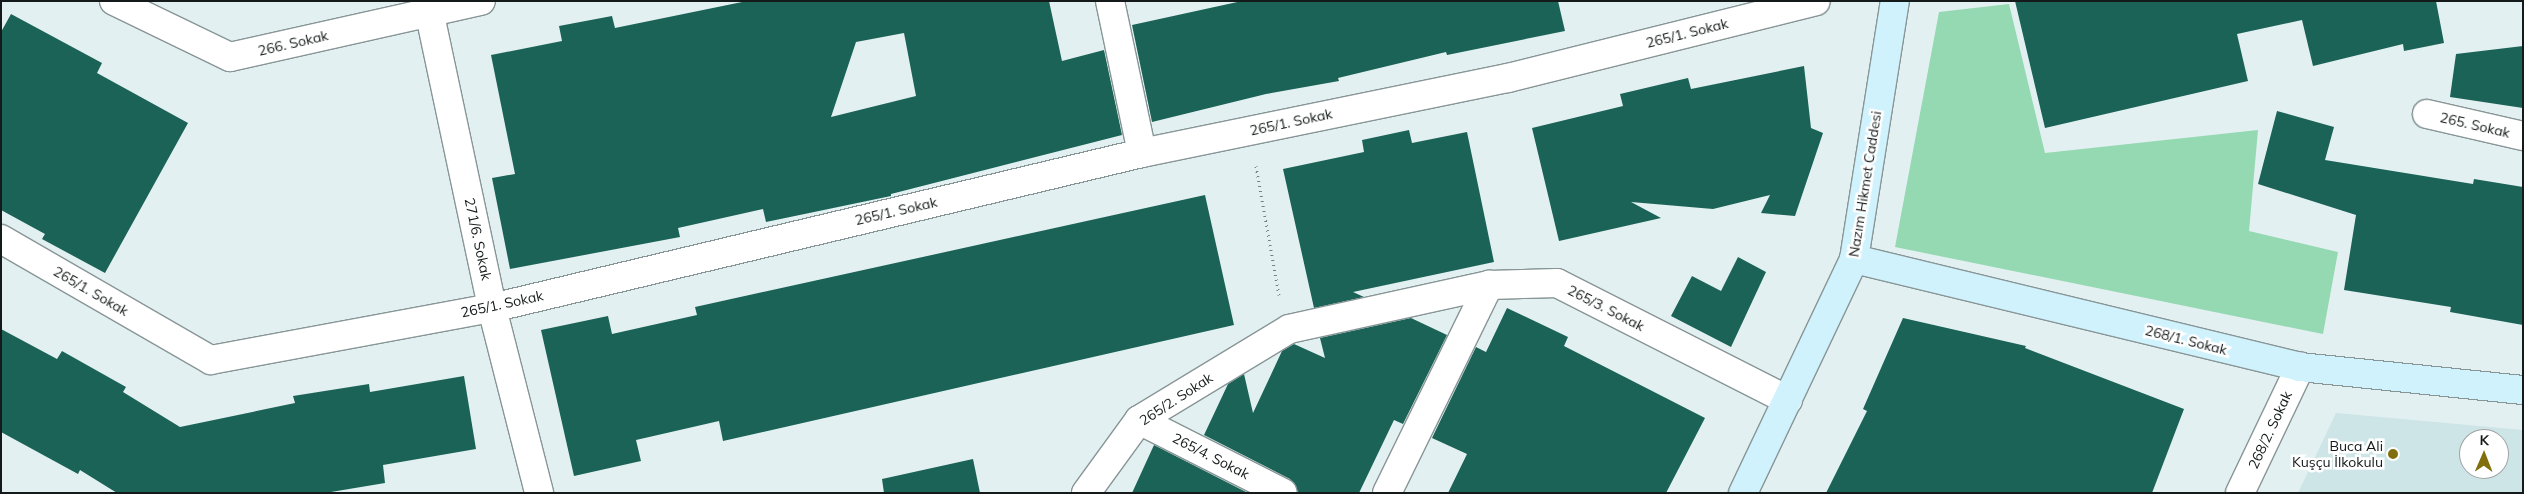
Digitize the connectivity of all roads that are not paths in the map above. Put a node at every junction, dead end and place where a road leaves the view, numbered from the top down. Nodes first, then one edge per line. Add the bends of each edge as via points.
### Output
1 (114, 1) edge
2 (481, 1) edge
3 (1110, 1) edge
4 (1816, 1) edge
5 (1894, 1) edge
6 (428, 7) edge
7 (2427, 114) dead end
8 (2523, 136) edge
9 (1142, 153) junction
10 (1, 239) edge
11 (1854, 259) junction
12 (1489, 285) junction
13 (492, 308) junction
14 (2300, 367) junction
15 (2523, 390) edge
16 (1788, 400) junction
17 (1139, 420) junction
18 (539, 493) edge
19 (1086, 493) edge
20 (1283, 493) edge
21 (1387, 493) edge
22 (1743, 493) edge
23 (2240, 493) edge

1 - 6 street, 266. Sokak via 230,57
2 - 6 street, 266. Sokak
3 - 9 street
4 - 9 street, 265/1. Sokak via 1508,78
5 - 11 street, Nazım Hikmet Caddesi
6 - 13 street, 271/6. Sokak
7 - 8 street, 265. Sokak
9 - 13 street, 265/1. Sokak
10 - 13 street, 265/1. Sokak via 211,360
11 - 14 street, 268/1. Sokak
11 - 16 street, Nazım Hikmet Caddesi
12 - 16 street, 265/3. Sokak via 1557,284
12 - 17 street, 265/2. Sokak via 1289,329
12 - 21 street
13 - 18 street, 271/6. Sokak
14 - 15 street, 268/1. Sokak
14 - 23 street, 268/2. Sokak
16 - 22 street, Nazım Hikmet Caddesi
17 - 19 street, 265/2. Sokak
17 - 20 street, 265/4. Sokak

